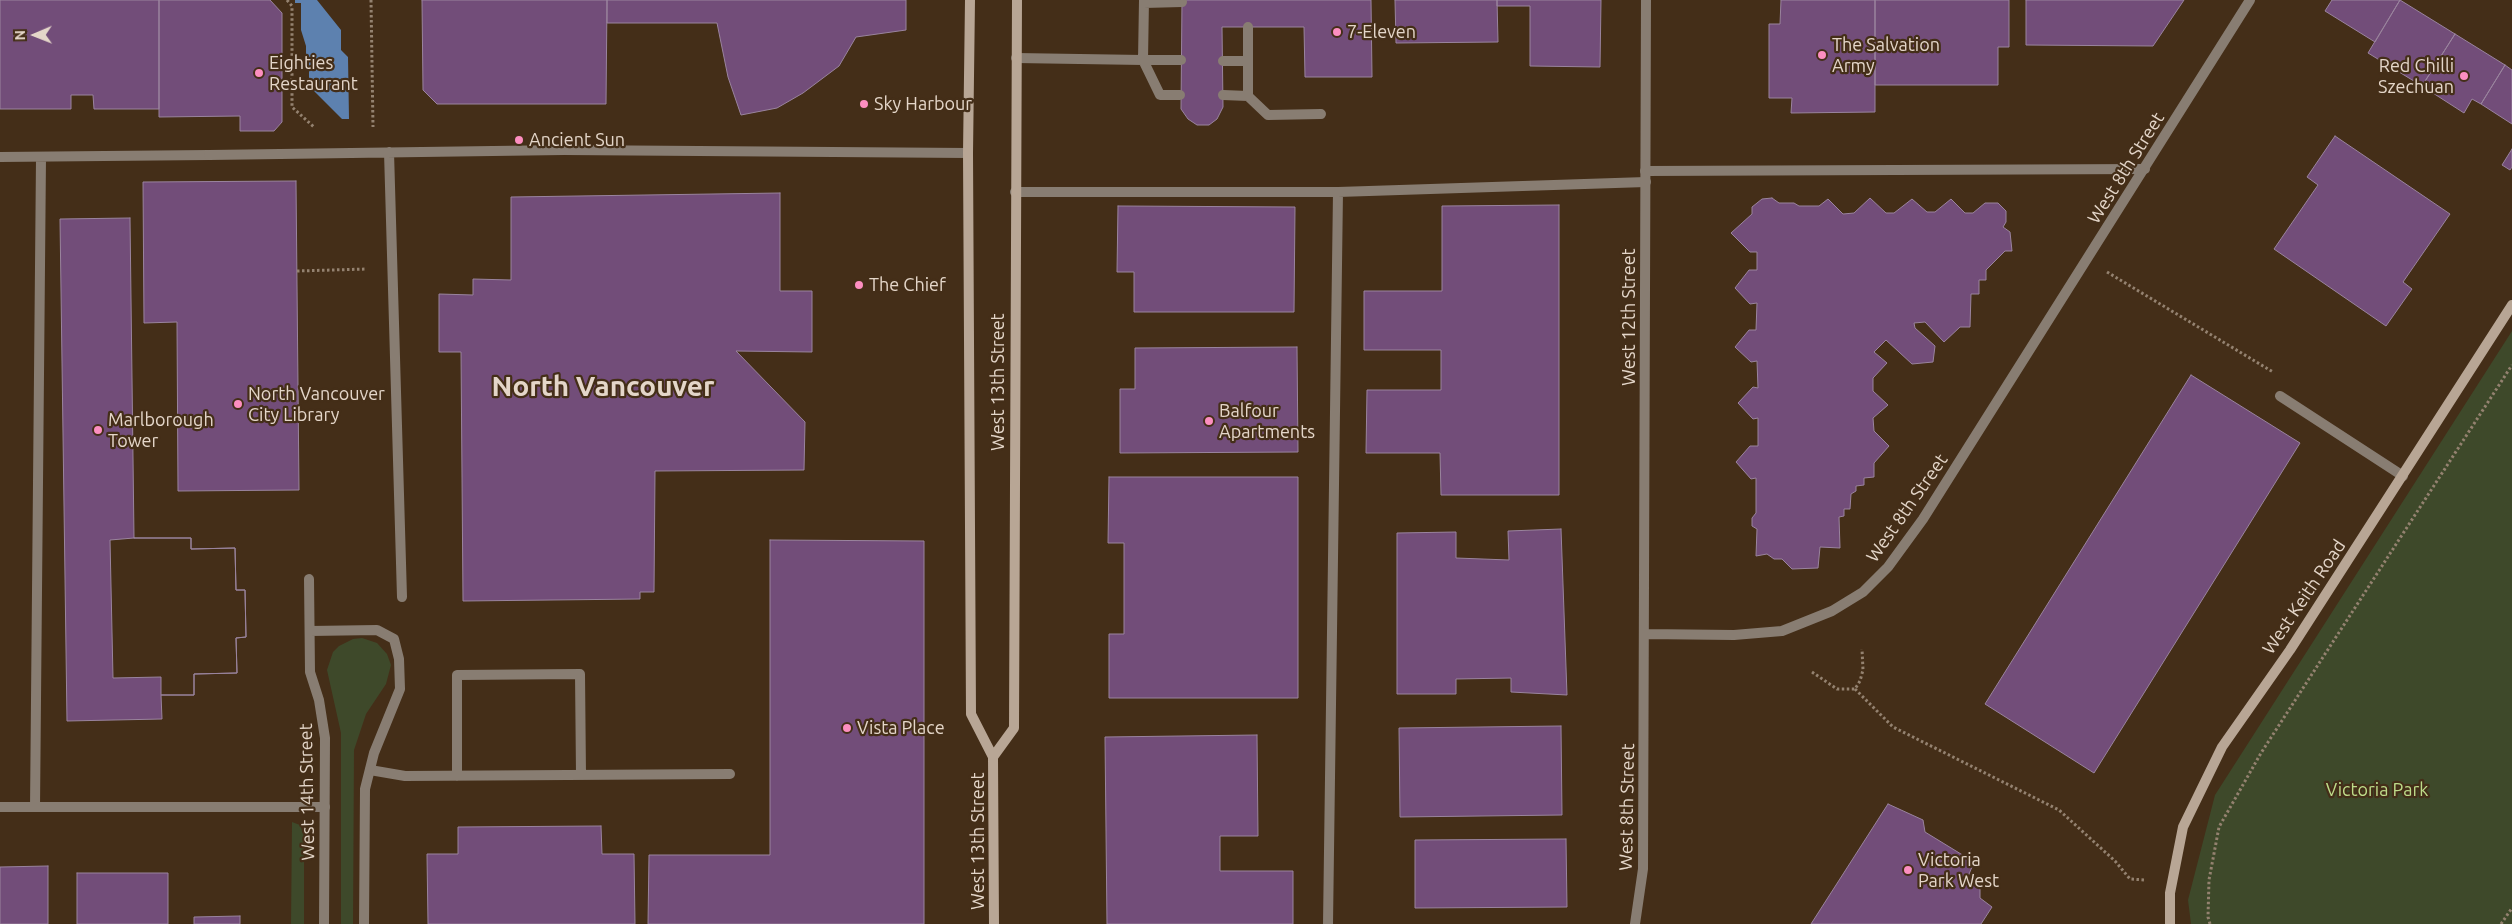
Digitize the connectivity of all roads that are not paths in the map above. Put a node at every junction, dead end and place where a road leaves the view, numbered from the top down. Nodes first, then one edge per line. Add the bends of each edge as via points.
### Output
1 (970, 0) edge
2 (1017, 0) edge
3 (1646, 0) edge
4 (1144, 1) edge
5 (2250, 1) edge
6 (1182, 2) dead end
7 (1248, 27) dead end
8 (1016, 58) junction
9 (1143, 60) junction
10 (1181, 60) dead end
11 (1222, 61) dead end
12 (1248, 61) junction
13 (1180, 95) dead end
14 (1222, 95) dead end
15 (1248, 96) junction
16 (1321, 114) dead end
17 (389, 152) junction
18 (968, 153) junction
19 (0, 157) edge
20 (41, 158) junction
21 (2145, 169) junction
22 (1645, 176) junction
23 (1015, 192) junction
24 (1338, 192) junction
25 (2512, 306) edge
26 (2280, 396) dead end
27 (2404, 476) junction
28 (309, 579) dead end
29 (402, 597) dead end
30 (310, 631) junction
31 (1645, 634) junction
32 (993, 757) junction
33 (370, 770) junction
34 (730, 774) dead end
35 (581, 775) junction
36 (457, 776) junction
37 (0, 807) edge
38 (35, 807) junction
39 (325, 807) junction
40 (324, 924) edge
41 (364, 924) edge
42 (994, 924) edge
43 (1328, 924) edge
44 (1635, 924) edge
45 (2170, 924) edge

1 - 18 main road, West 13th Street
2 - 8 main road, West 13th Street
3 - 22 street, West 12th Street
4 - 6 street
4 - 9 street
5 - 21 street, West 8th Street
7 - 12 street
8 - 9 street
8 - 23 main road, West 13th Street
9 - 10 street
9 - 13 street via 1160,95
11 - 12 street
12 - 15 street
14 - 15 street
15 - 16 street via 1268,115
17 - 18 street
17 - 20 street
17 - 29 street
18 - 32 main road, West 13th Street via 971,714
19 - 20 street
20 - 38 street
21 - 22 street
21 - 31 street, West 8th Street via 1923,519 1888,567 1863,592 1832,612 1782,631 1734,635
22 - 24 street
22 - 31 street, West 12th Street
23 - 24 street
23 - 32 main road, West 13th Street via 1014,728
24 - 43 street
25 - 27 main road, West Keith Road
26 - 27 street
27 - 45 main road, West Keith Road via 2222,747 2183,827 2168,906
28 - 30 street, West 14th Street
30 - 33 street via 377,630 394,639 399,659 400,689
30 - 39 street, West 14th Street via 310,672 319,700 325,738
31 - 44 street, West 8th Street via 1643,869
32 - 42 main road, West 13th Street
33 - 36 street via 405,776
33 - 41 street via 365,790
34 - 35 street
35 - 36 street
35 - 36 street via 580,674 457,675
37 - 38 street
38 - 39 street
39 - 40 street, West 14th Street

